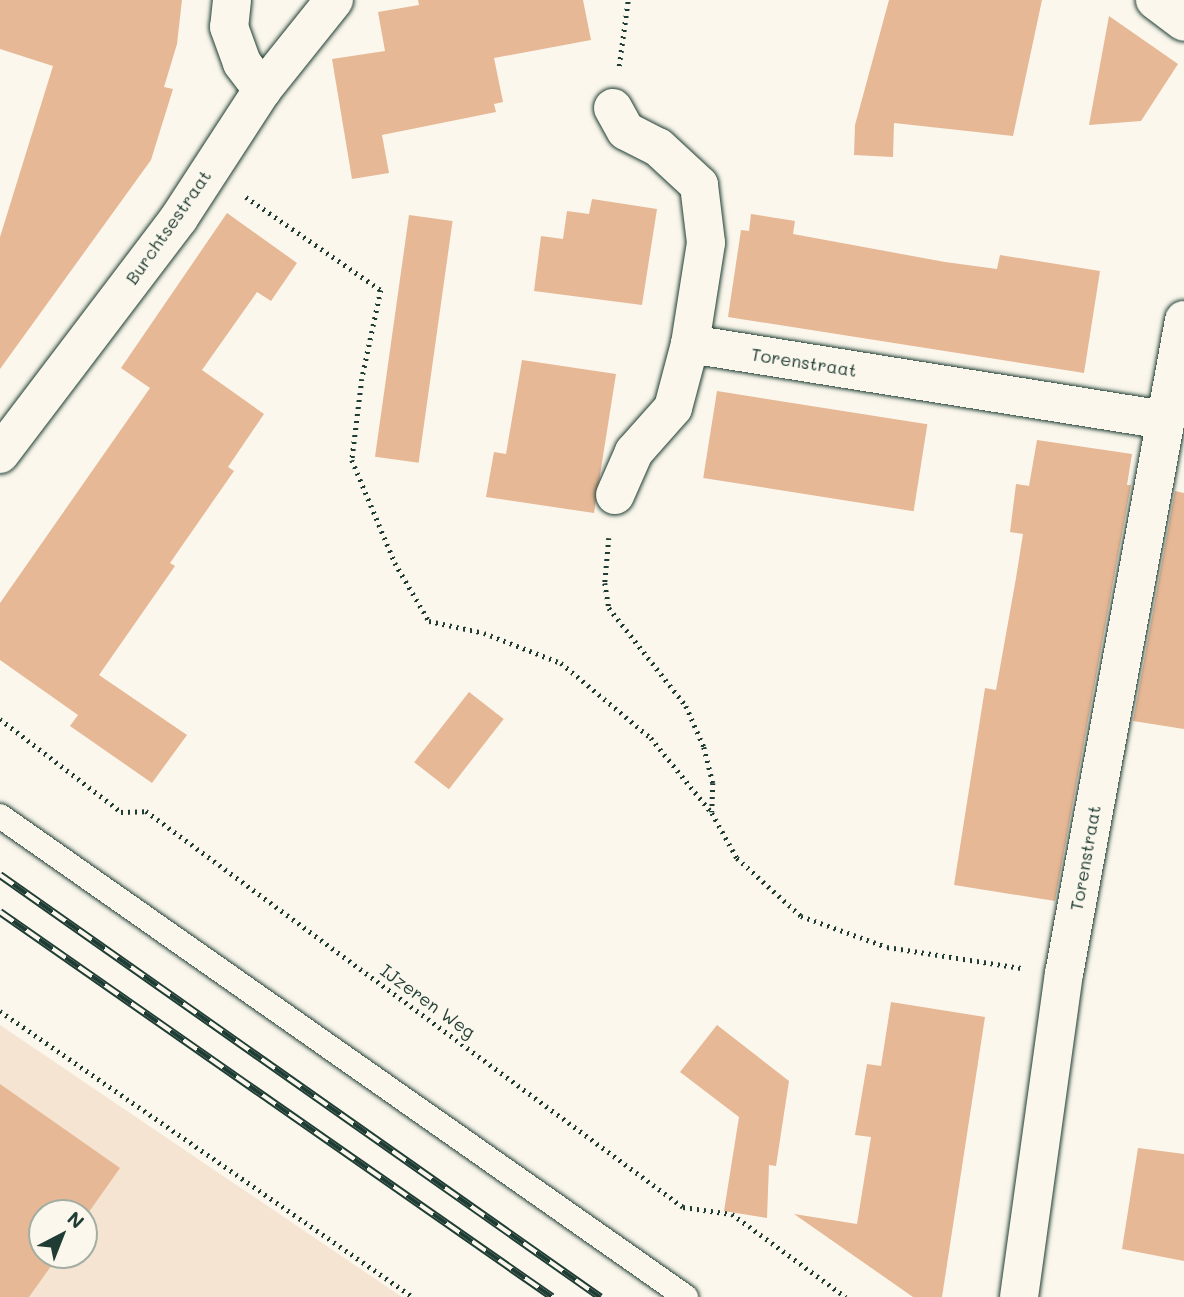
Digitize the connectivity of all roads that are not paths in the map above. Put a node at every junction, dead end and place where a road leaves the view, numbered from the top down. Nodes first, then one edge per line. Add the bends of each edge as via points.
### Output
1 (232, 0) edge
2 (334, 0) edge
3 (1154, 0) edge
4 (1184, 22) edge
5 (262, 90) junction
6 (613, 108) road end
7 (1184, 320) edge
8 (690, 344) junction
9 (1166, 420) junction
10 (0, 454) edge
11 (615, 495) road end
12 (0, 816) edge
13 (686, 1297) edge
14 (1019, 1297) edge

1 - 5 street via 229,27 242,63
2 - 5 street, Burchtsestraat
3 - 4 street
5 - 10 street, Burchtsestraat via 179,218
6 - 8 street via 626,131 658,147 699,185 706,243
7 - 9 street, Torenstraat
8 - 9 street, Torenstraat
8 - 11 street via 673,408 634,452
9 - 14 street, Torenstraat via 1064,974
12 - 13 lane

